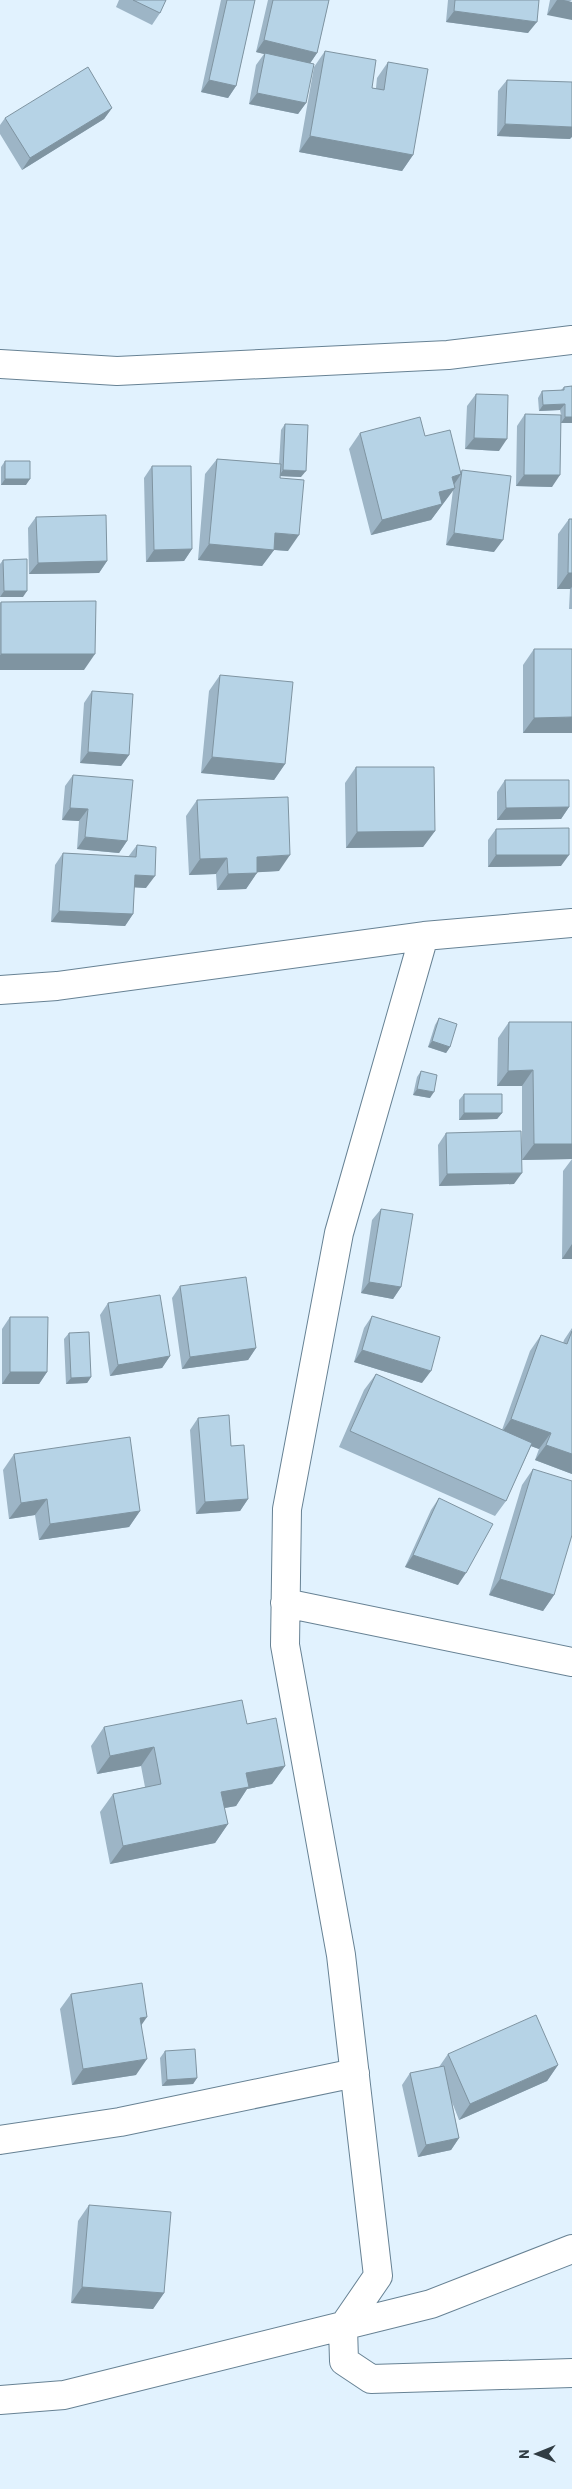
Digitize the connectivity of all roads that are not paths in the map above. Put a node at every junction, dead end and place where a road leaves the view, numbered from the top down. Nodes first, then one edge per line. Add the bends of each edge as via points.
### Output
1 (572, 340) edge
2 (0, 364) edge
3 (572, 923) edge
4 (424, 936) junction
5 (0, 990) edge
6 (286, 1602) junction
7 (572, 1662) edge
8 (355, 2072) junction
9 (0, 2140) edge
10 (572, 2249) edge
11 (343, 2327) junction
12 (572, 2373) edge
13 (0, 2400) edge

1 - 2 street via 448,355 117,371
3 - 4 street
4 - 5 street via 57,986
4 - 6 street via 339,1233 287,1509
6 - 7 street
6 - 8 street via 285,1645 341,1955
8 - 9 street via 120,2122
8 - 11 street via 378,2276
10 - 11 street via 431,2304
11 - 12 street via 344,2361 371,2379
11 - 13 street via 64,2395

